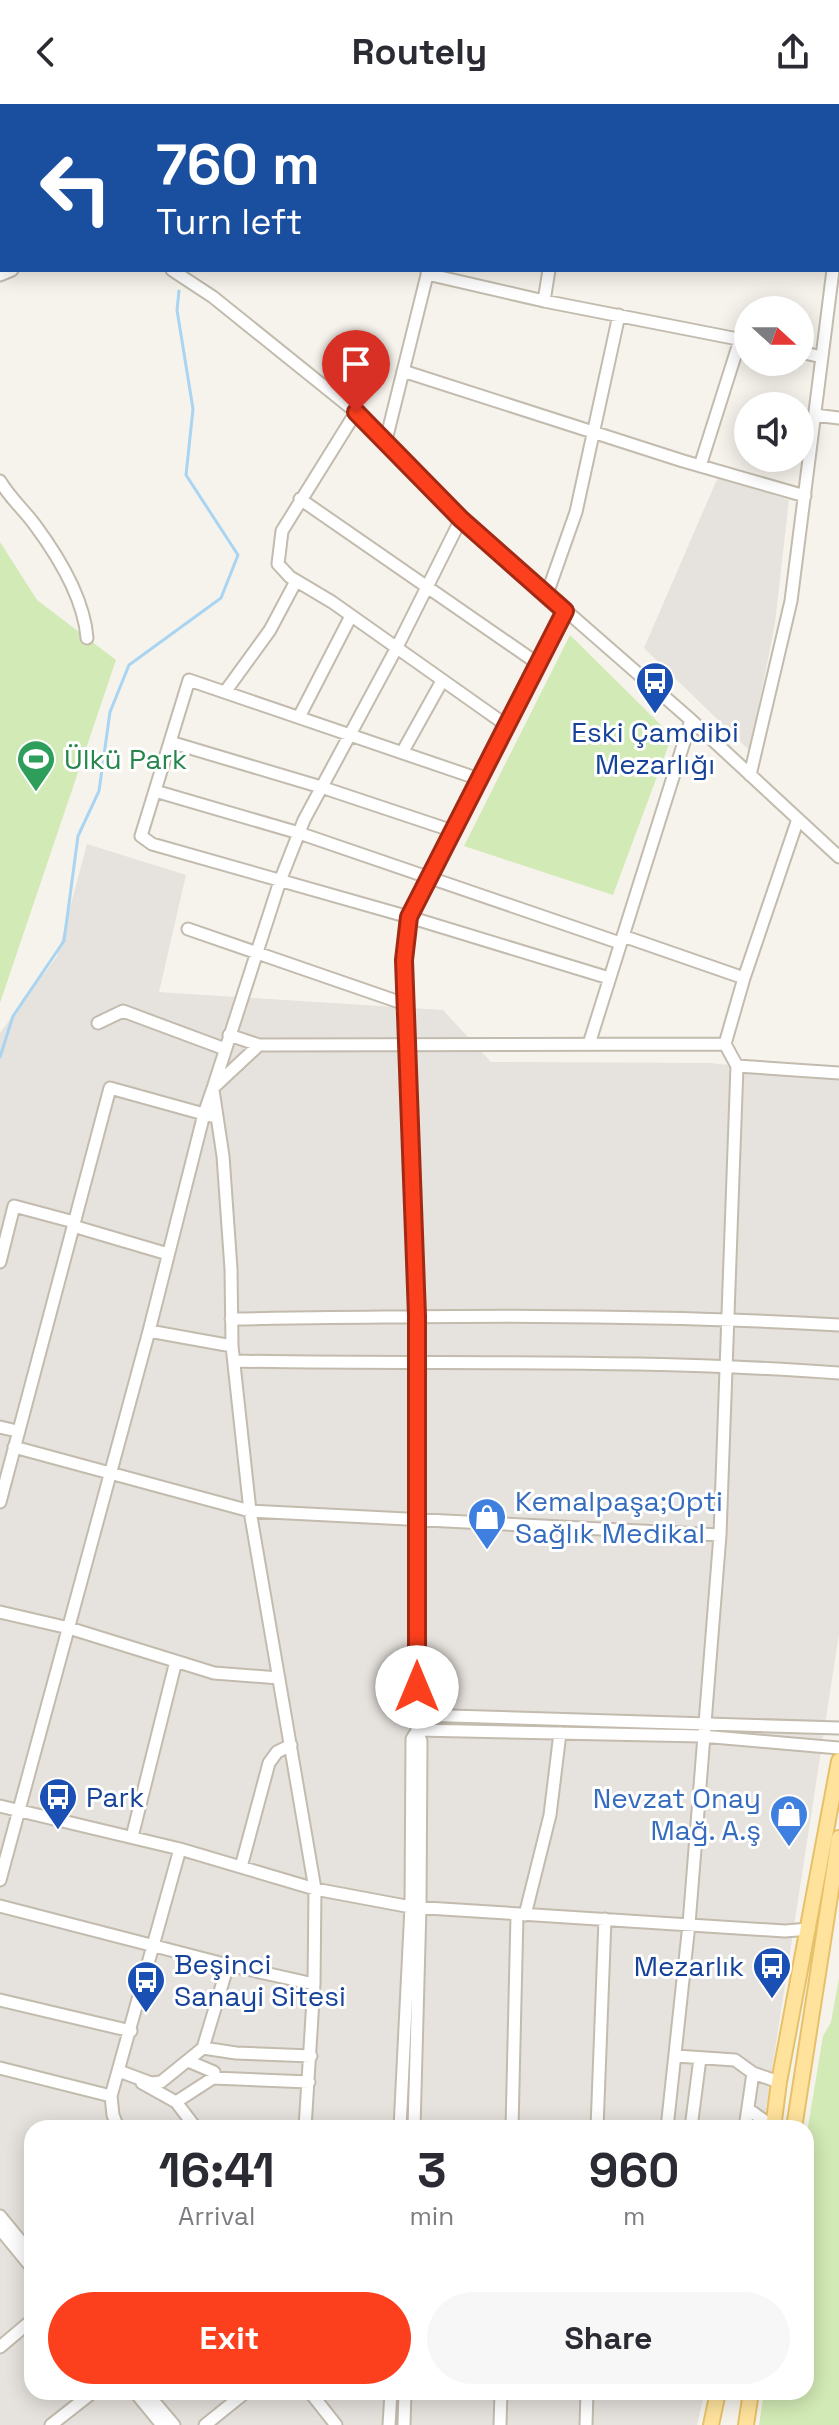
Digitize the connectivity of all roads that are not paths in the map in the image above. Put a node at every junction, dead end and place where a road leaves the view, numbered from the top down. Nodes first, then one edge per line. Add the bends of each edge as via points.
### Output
1 (175, 272) edge
2 (427, 272) edge
3 (549, 272) edge
4 (833, 272) edge
5 (544, 301) junction
6 (619, 315) junction
7 (734, 339) edge
8 (814, 355) edge
9 (822, 357) junction
10 (734, 369) edge
11 (403, 371) junction
12 (356, 412) junction
13 (815, 415) junction
14 (839, 418) edge
15 (595, 431) junction
16 (386, 440) junction
17 (700, 466) junction
18 (0, 481) edge
19 (805, 496) junction
20 (300, 499) junction
21 (461, 519) junction
22 (296, 581) junction
23 (428, 587) junction
24 (547, 594) junction
25 (565, 611) junction
26 (351, 616) junction
27 (87, 638) dead end
28 (396, 649) junction
29 (537, 663) junction
30 (442, 681) junction
31 (225, 692) junction
32 (299, 717) junction
33 (691, 720) junction
34 (506, 725) junction
35 (350, 734) junction
36 (170, 742) junction
37 (403, 751) junction
38 (750, 775) junction
39 (479, 779) junction
40 (321, 787) junction
41 (155, 791) junction
42 (798, 819) junction
43 (453, 831) junction
44 (299, 833) junction
45 (838, 858) edge
46 (429, 877) junction
47 (280, 881) junction
48 (409, 917) junction
49 (188, 929) dead end
50 (622, 940) junction
51 (257, 952) junction
52 (609, 978) junction
53 (744, 978) junction
54 (405, 1004) junction
55 (98, 1023) dead end
56 (229, 1035) junction
57 (407, 1044) junction
58 (589, 1044) junction
59 (725, 1044) junction
60 (259, 1045) junction
61 (225, 1049) junction
62 (737, 1066) junction
63 (839, 1073) edge
64 (213, 1089) junction
65 (204, 1114) junction
66 (219, 1118) junction
67 (74, 1224) junction
68 (168, 1254) junction
69 (0, 1262) edge
70 (417, 1316) junction
71 (231, 1319) junction
72 (728, 1319) junction
73 (839, 1325) edge
74 (149, 1331) junction
75 (232, 1346) junction
76 (234, 1361) junction
77 (417, 1365) junction
78 (726, 1365) junction
79 (839, 1373) edge
80 (0, 1427) edge
81 (17, 1431) junction
82 (14, 1447) junction
83 (111, 1471) junction
84 (0, 1502) edge
85 (250, 1511) junction
86 (418, 1521) junction
87 (720, 1535) junction
88 (0, 1612) edge
89 (69, 1628) junction
90 (176, 1661) junction
91 (279, 1678) junction
92 (417, 1715) junction
93 (839, 1728) edge
94 (703, 1730) junction
95 (417, 1731) junction
96 (560, 1733) junction
97 (291, 1745) junction
98 (839, 1748) edge
99 (839, 1761) edge
100 (0, 1806) edge
101 (18, 1810) junction
102 (132, 1837) junction
103 (839, 1838) edge
104 (180, 1849) junction
105 (241, 1867) junction
106 (0, 1880) edge
107 (315, 1889) junction
108 (0, 1906) edge
109 (416, 1907) junction
110 (521, 1915) junction
111 (605, 1919) junction
112 (689, 1924) junction
113 (809, 1929) junction
114 (154, 1945) junction
115 (228, 1965) junction
116 (314, 1984) junction
117 (0, 2000) edge
118 (131, 2031) junction
119 (203, 2048) junction
120 (219, 2051) junction
121 (311, 2056) junction
122 (676, 2056) junction
123 (700, 2058) junction
124 (188, 2061) junction
125 (0, 2068) edge
126 (119, 2071) junction
127 (753, 2073) junction
128 (213, 2075) junction
129 (309, 2082) junction
130 (779, 2082) junction
131 (111, 2096) junction
132 (176, 2102) junction
133 (748, 2109) junction
134 (115, 2120) edge
135 (190, 2120) edge
136 (306, 2120) edge
137 (401, 2120) edge
138 (414, 2120) edge
139 (512, 2120) edge
140 (597, 2120) edge
141 (668, 2120) edge
142 (692, 2120) edge
143 (746, 2120) edge
144 (762, 2120) edge
145 (774, 2120) edge
146 (795, 2120) edge
147 (0, 2216) edge
148 (0, 2229) edge
149 (24, 2245) edge
150 (24, 2258) edge
151 (24, 2327) edge
152 (0, 2347) edge
153 (83, 2400) edge
154 (142, 2400) edge
155 (153, 2400) edge
156 (236, 2400) edge
157 (316, 2400) edge
158 (391, 2400) edge
159 (405, 2400) edge
160 (501, 2400) edge
161 (587, 2400) edge
162 (716, 2400) edge
163 (750, 2400) edge
164 (51, 2425) edge
165 (162, 2425) edge
166 (174, 2425) edge
167 (205, 2425) edge
168 (336, 2425) edge
169 (389, 2425) edge
170 (404, 2425) edge
171 (500, 2425) edge
172 (586, 2425) edge
173 (711, 2425) edge
174 (746, 2425) edge

1 - 12 street
2 - 5 street
2 - 11 street
3 - 5 street
4 - 9 street
5 - 6 street
6 - 7 street
6 - 15 street
8 - 9 street
9 - 13 street
10 - 17 street
11 - 15 street
11 - 16 street
12 - 16 street
12 - 20 street
13 - 14 street
13 - 19 street
15 - 17 street
15 - 24 street via 576,512
16 - 21 street
17 - 19 street
18 - 27 street via 35,525 77,594
19 - 38 street via 791,601
20 - 22 street via 282,531 278,564
20 - 23 street
21 - 23 street
21 - 24 street
22 - 26 street
22 - 31 street via 270,630
23 - 28 street
23 - 29 street
24 - 25 street
25 - 29 street
25 - 33 street
26 - 28 street
26 - 32 street
28 - 30 street
28 - 35 street
29 - 34 street
30 - 34 street
30 - 37 street
31 - 32 street
31 - 36 street via 189,680
32 - 35 street
33 - 38 street
33 - 50 street
34 - 39 street
35 - 37 street
35 - 40 street
36 - 40 street
36 - 41 street
37 - 39 street
38 - 42 street
39 - 43 street
40 - 43 street
40 - 44 street
41 - 44 street
41 - 47 street via 141,836 152,844
42 - 45 street
42 - 53 street
43 - 46 street
44 - 46 street
44 - 47 street
46 - 48 street
46 - 50 street
47 - 48 street
47 - 51 street
48 - 52 street
48 - 54 street
49 - 51 street
50 - 52 street
50 - 53 street
51 - 54 street
51 - 56 street
52 - 58 street
53 - 59 street
54 - 57 street
55 - 61 street via 123,1011
56 - 60 street
56 - 61 street
57 - 58 street
57 - 60 street
57 - 70 street
58 - 59 street
59 - 62 street
60 - 64 street
61 - 64 street
62 - 63 street
62 - 72 street
64 - 65 street
64 - 66 street
65 - 66 street
65 - 67 street via 110,1088
65 - 68 street
66 - 71 street
67 - 68 street
67 - 69 street via 14,1206
67 - 81 street
68 - 74 street
70 - 71 street
70 - 72 street
70 - 77 street
71 - 75 street
72 - 73 street
72 - 78 street
74 - 75 street
74 - 83 street
75 - 76 street
76 - 77 street
76 - 85 street
77 - 78 street
77 - 86 street
78 - 79 street
78 - 87 street
80 - 81 street
81 - 82 street
82 - 83 street
82 - 84 street
83 - 85 street
83 - 89 street
85 - 86 street
85 - 91 street
86 - 87 street
86 - 92 street
87 - 94 street
88 - 89 street
89 - 90 street
89 - 101 street
90 - 91 street via 214,1673
90 - 102 street
91 - 97 street
92 - 94 street
92 - 95 street
93 - 94 street
94 - 96 street
94 - 98 street
94 - 112 street
95 - 96 street
95 - 109 street via 421,1741
96 - 110 street via 550,1815
97 - 105 street via 269,1763
97 - 107 street
99 - 113 main road
100 - 101 street
101 - 102 street
101 - 106 street
102 - 104 street
103 - 146 main road
104 - 105 street
104 - 114 street
105 - 107 street
107 - 109 street
107 - 116 street
108 - 114 street
109 - 110 street
109 - 137 street
109 - 138 street
110 - 111 street
110 - 139 street
111 - 112 street
111 - 140 street
112 - 113 street
112 - 122 street
113 - 130 main road
114 - 115 street
114 - 118 street
115 - 116 street
115 - 119 street
116 - 121 street
117 - 118 street
118 - 126 street
119 - 120 street
119 - 124 street
120 - 121 street
120 - 128 street
121 - 129 street
122 - 123 street
122 - 141 street
123 - 127 street via 735,2060
123 - 142 street
124 - 126 street via 161,2082
124 - 128 street
125 - 131 street
126 - 131 street
126 - 132 street
127 - 130 street
127 - 133 street
128 - 129 street
128 - 132 street
129 - 136 street
130 - 145 main road
131 - 134 street
132 - 135 street
133 - 143 street
133 - 144 street
147 - 149 street
148 - 150 street
151 - 152 street
153 - 164 street
154 - 165 street
155 - 166 street
156 - 167 street
157 - 168 street
158 - 169 street
159 - 170 street
160 - 171 street
161 - 172 street
162 - 173 main road
163 - 174 main road

